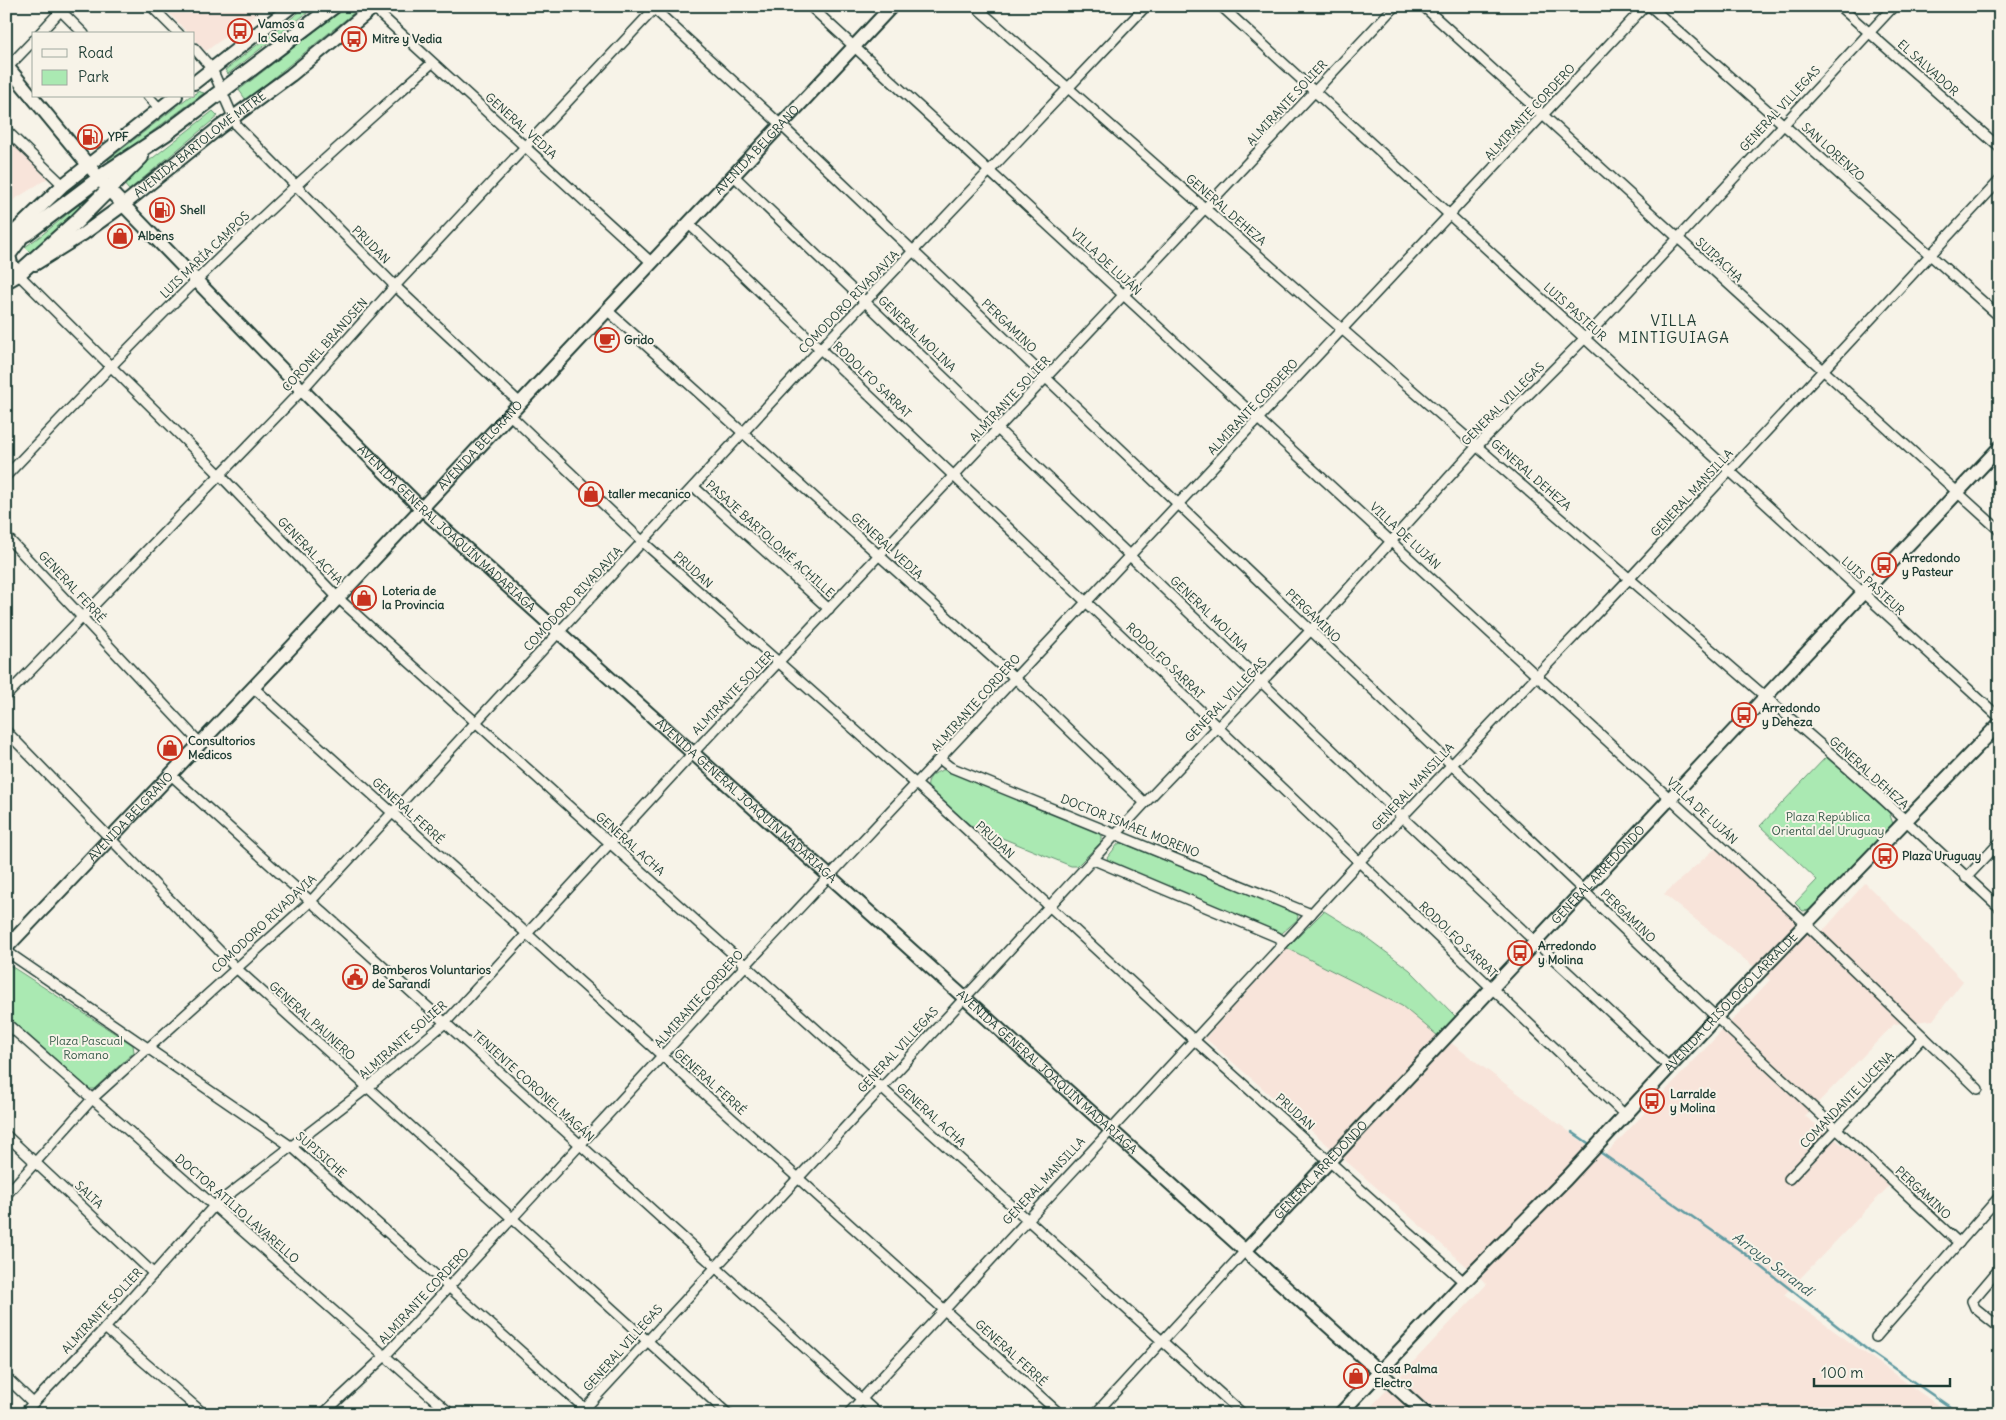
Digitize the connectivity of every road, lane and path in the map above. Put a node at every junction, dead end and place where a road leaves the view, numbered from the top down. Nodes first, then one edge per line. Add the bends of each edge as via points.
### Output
1 (151, 6) edge
2 (292, 6) edge
3 (334, 6) edge
4 (375, 6) edge
5 (810, 6) edge
6 (892, 6) edge
7 (975, 6) edge
8 (1146, 6) edge
9 (1220, 6) edge
10 (1395, 6) edge
11 (1423, 6) edge
12 (1645, 6) edge
13 (1650, 6) edge
14 (1839, 6) edge
15 (1894, 6) edge
16 (654, 7) edge
17 (61, 8) edge
18 (41, 32) edge
19 (82, 32) edge
20 (177, 32) edge
21 (1869, 33) junction
22 (32, 42) edge
23 (854, 46) junction
24 (195, 49) edge
25 (432, 62) junction
26 (7, 67) edge
27 (212, 69) junction
28 (195, 82) edge
29 (1070, 89) junction
30 (222, 90) junction
31 (1314, 92) junction
32 (32, 97) edge
33 (33, 98) edge
34 (150, 98) edge
35 (174, 98) edge
36 (160, 109) junction
37 (1544, 116) junction
38 (233, 118) junction
39 (781, 125) junction
40 (1783, 125) junction
41 (6, 130) edge
42 (526, 147) junction
43 (2000, 148) edge
44 (88, 165) junction
45 (991, 172) junction
46 (734, 176) junction
47 (2000, 180) edge
48 (104, 184) junction
49 (63, 185) junction
50 (295, 186) junction
51 (123, 205) junction
52 (1206, 209) junction
53 (1449, 215) junction
54 (689, 224) junction
55 (27, 233) junction
56 (1678, 239) junction
57 (6, 240) edge
58 (6, 244) edge
59 (914, 251) junction
60 (1930, 255) junction
61 (651, 262) junction
62 (12, 278) edge
63 (196, 280) junction
64 (395, 286) junction
65 (1123, 295) junction
66 (866, 302) junction
67 (608, 311) junction
68 (2000, 317) edge
69 (1342, 330) junction
70 (1586, 338) junction
71 (821, 348) junction
72 (110, 366) junction
73 (1823, 372) junction
74 (1046, 378) junction
75 (302, 390) junction
76 (520, 403) junction
77 (510, 415) junction
78 (1259, 419) junction
79 (999, 430) junction
80 (744, 432) junction
81 (1478, 445) junction
82 (2000, 447) edge
83 (1728, 472) junction
84 (220, 474) junction
85 (6, 476) edge
86 (954, 476) junction
87 (694, 487) junction
88 (1956, 493) junction
89 (1178, 505) junction
90 (421, 508) junction
91 (2000, 531) edge
92 (6, 536) edge
93 (643, 542) junction
94 (1392, 542) junction
95 (1130, 554) junction
96 (880, 556) junction
97 (1630, 578) junction
98 (1862, 592) junction
99 (338, 598) junction
100 (1085, 602) junction
101 (829, 609) junction
102 (82, 617) junction
103 (1310, 630) junction
104 (560, 632) junction
105 (779, 663) junction
106 (1536, 674) junction
107 (1015, 678) junction
108 (1260, 681) junction
109 (254, 688) junction
110 (6, 696) edge
111 (1766, 697) junction
112 (2000, 718) edge
113 (476, 722) junction
114 (2000, 723) edge
115 (1217, 728) junction
116 (6, 730) edge
117 (200, 744) junction
118 (693, 753) junction
119 (941, 760) junction
120 (1451, 765) junction
121 (171, 775) junction
122 (915, 785) junction
123 (1670, 799) junction
124 (1145, 803) junction
125 (391, 813) junction
126 (1402, 817) junction
127 (1906, 822) junction
128 (1117, 834) junction
129 (109, 838) junction
130 (2000, 842) edge
131 (611, 843) junction
132 (1094, 860) junction
133 (1359, 862) junction
134 (830, 875) junction
135 (1966, 878) junction
136 (1584, 890) junction
137 (310, 902) junction
138 (1049, 907) junction
139 (2000, 908) edge
140 (1311, 914) junction
141 (1806, 924) junction
142 (527, 933) junction
143 (1284, 942) junction
144 (1536, 942) junction
145 (6, 950) edge
146 (746, 965) junction
147 (236, 968) junction
148 (1490, 989) junction
149 (965, 997) junction
150 (1716, 1017) junction
151 (6, 1023) edge
152 (445, 1023) junction
153 (1924, 1038) junction
154 (1194, 1040) junction
155 (148, 1046) junction
156 (663, 1057) junction
157 (1669, 1067) junction
158 (881, 1087) junction
159 (367, 1088) junction
160 (1978, 1089) dead end
161 (93, 1098) junction
162 (1624, 1114) junction
163 (1111, 1128) junction
164 (1838, 1130) junction
165 (6, 1135) edge
166 (580, 1146) junction
167 (292, 1147) junction
168 (1330, 1161) junction
169 (36, 1163) junction
170 (798, 1178) junction
171 (1789, 1179) dead end
172 (6, 1195) edge
173 (2000, 1197) edge
174 (214, 1206) junction
175 (1027, 1218) junction
176 (513, 1220) junction
177 (1959, 1243) junction
178 (1246, 1251) junction
179 (715, 1266) junction
180 (2000, 1268) edge
181 (154, 1274) junction
182 (1464, 1282) junction
183 (450, 1286) junction
184 (944, 1309) junction
185 (105, 1328) junction
186 (2000, 1328) edge
187 (1876, 1337) dead end
188 (646, 1340) junction
189 (1161, 1340) junction
190 (386, 1356) junction
191 (1381, 1371) junction
192 (6, 1377) edge
193 (862, 1399) junction
194 (33, 1402) junction
195 (585, 1412) edge
196 (23, 1414) edge
197 (204, 1414) edge
198 (323, 1414) edge
199 (451, 1414) edge
200 (728, 1414) edge
201 (848, 1414) edge
202 (878, 1414) edge
203 (1060, 1414) edge
204 (1095, 1414) edge
205 (1243, 1414) edge
206 (1340, 1414) edge
207 (1426, 1414) edge

1 - 20 street
2 - 27 street
3 - 30 main road, AVENIDA BARTOLOMÉ MITRE
4 - 25 street, GENERAL VEDIA
4 - 38 street, AVENIDA BARTOLOMÉ MITRE
5 - 23 street, VILLA DE LUJÁN
6 - 23 street, AVENIDA BELGRANO
7 - 29 street, GENERAL DEHEZA
8 - 29 street, COMODORO RIVADAVIA
9 - 31 street, LUIS PASTEUR
10 - 31 street, ALMIRANTE SOLIER
11 - 37 street, SUIPACHA
12 - 37 street, ALMIRANTE CORDERO
13 - 40 street, SAN LORENZO
14 - 21 street, EL SALVADOR
15 - 21 street, GENERAL VILLEGAS
16 - 39 street, PERGAMINO
16 - 42 street, CORONEL BRANDSEN
17 - 18 street
17 - 19 street
21 - 40 street, GENERAL VILLEGAS
21 - 43 street, EL SALVADOR
22 - 26 street
23 - 39 street, AVENIDA BELGRANO
23 - 45 street, VILLA DE LUJÁN
24 - 27 street, PRUDAN
25 - 42 street, GENERAL VEDIA
25 - 50 street, LUIS MARÍA CAMPOS
26 - 32 street, AVENIDA GENERAL JOAQUÍN MADARIAGA
27 - 28 street
27 - 30 street, PRUDAN
29 - 45 street, COMODORO RIVADAVIA
29 - 52 street, GENERAL DEHEZA
30 - 38 street, PRUDAN
30 - 48 main road, AVENIDA BARTOLOMÉ MITRE
31 - 52 street, ALMIRANTE SOLIER
31 - 53 street, LUIS PASTEUR
33 - 44 street, AVENIDA GENERAL JOAQUÍN MADARIAGA
34 - 36 street
35 - 36 street
36 - 44 street
37 - 53 street, ALMIRANTE CORDERO
37 - 56 street, SUIPACHA
38 - 50 street, PRUDAN
38 - 51 street, AVENIDA BARTOLOMÉ MITRE
39 - 46 street, AVENIDA BELGRANO
39 - 59 street, PERGAMINO
40 - 56 street, GENERAL VILLEGAS
40 - 60 street, SAN LORENZO
41 - 49 street
42 - 61 street, GENERAL VEDIA
42 - 64 street, CORONEL BRANDSEN
44 - 48 street, AVENIDA GENERAL JOAQUÍN MADARIAGA
44 - 49 street
45 - 59 street, COMODORO RIVADAVIA
45 - 65 street, VILLA DE LUJÁN
46 - 54 street, AVENIDA BELGRANO
46 - 66 street, GENERAL MOLINA
47 - 60 street, GENERAL MANSILLA
48 - 51 street, AVENIDA GENERAL JOAQUÍN MADARIAGA
48 - 55 main road, AVENIDA BARTOLOMÉ MITRE
48 - 62 main road, AVENIDA BARTOLOMÉ MITRE via 90,209
49 - 57 street
50 - 63 street, LUIS MARÍA CAMPOS
50 - 64 street, PRUDAN
51 - 62 street, AVENIDA BARTOLOMÉ MITRE
51 - 63 street, AVENIDA GENERAL JOAQUÍN MADARIAGA
52 - 65 street, ALMIRANTE SOLIER
52 - 69 street, GENERAL DEHEZA
53 - 69 street, ALMIRANTE CORDERO
53 - 70 street, LUIS PASTEUR
54 - 61 street, AVENIDA BELGRANO
54 - 71 street, RODOLFO SARRAT
55 - 58 main road, AVENIDA BARTOLOMÉ MITRE
55 - 62 main road via 8,254
56 - 70 street, GENERAL VILLEGAS
56 - 73 street, SUIPACHA
59 - 66 street, COMODORO RIVADAVIA
59 - 74 street, PERGAMINO
60 - 68 street, SAN LORENZO
60 - 73 street, GENERAL MANSILLA
61 - 67 street, AVENIDA BELGRANO
62 - 72 street, GENERAL ACHA
63 - 72 street, LUIS MARÍA CAMPOS
63 - 75 street, AVENIDA GENERAL JOAQUÍN MADARIAGA
64 - 75 street, CORONEL BRANDSEN
64 - 76 street, PRUDAN
65 - 74 street, ALMIRANTE SOLIER
65 - 78 street, VILLA DE LUJÁN
66 - 71 street, COMODORO RIVADAVIA
66 - 79 street, GENERAL MOLINA
67 - 76 street, AVENIDA BELGRANO
67 - 80 street, GENERAL VEDIA
69 - 78 street, ALMIRANTE CORDERO
69 - 81 street, GENERAL DEHEZA
70 - 81 street, GENERAL VILLEGAS
70 - 83 street, LUIS PASTEUR
71 - 80 street, COMODORO RIVADAVIA
71 - 86 street, RODOLFO SARRAT
72 - 84 street, GENERAL ACHA
72 - 85 street, LUIS MARÍA CAMPOS
73 - 83 street, GENERAL MANSILLA
73 - 88 street, SUIPACHA
74 - 79 street, ALMIRANTE SOLIER
74 - 89 street, PERGAMINO
75 - 84 street, CORONEL BRANDSEN
75 - 90 street, AVENIDA GENERAL JOAQUÍN MADARIAGA
76 - 77 street, AVENIDA BELGRANO
77 - 90 street, AVENIDA BELGRANO
77 - 93 street, PRUDAN
78 - 89 street, ALMIRANTE CORDERO
78 - 94 street, VILLA DE LUJÁN
79 - 86 street, ALMIRANTE SOLIER
79 - 95 street, GENERAL MOLINA
80 - 87 street, COMODORO RIVADAVIA
80 - 96 street, GENERAL VEDIA
81 - 94 street, GENERAL VILLEGAS
81 - 97 street, GENERAL DEHEZA
82 - 88 street, GENERAL ARREDONDO
83 - 97 street, GENERAL MANSILLA
83 - 98 street, LUIS PASTEUR
84 - 99 street, GENERAL ACHA
84 - 102 street, CORONEL BRANDSEN
86 - 96 street, ALMIRANTE SOLIER
86 - 100 street, RODOLFO SARRAT
87 - 93 street, COMODORO RIVADAVIA
87 - 101 street, PASAJE BARTOLOMÉ ACHILLE
88 - 91 street, SUIPACHA
88 - 98 street, GENERAL ARREDONDO
89 - 95 street, ALMIRANTE CORDERO
89 - 103 street, PERGAMINO
90 - 99 street, AVENIDA BELGRANO
90 - 104 street, AVENIDA GENERAL JOAQUÍN MADARIAGA
92 - 102 street, GENERAL FERRÉ
93 - 104 street, COMODORO RIVADAVIA
93 - 105 street, PRUDAN
94 - 103 street, GENERAL VILLEGAS
94 - 106 street, VILLA DE LUJÁN
95 - 100 street, ALMIRANTE CORDERO
95 - 108 street, GENERAL MOLINA
96 - 101 street, ALMIRANTE SOLIER
96 - 107 street, GENERAL VEDIA
97 - 106 street, GENERAL MANSILLA
97 - 111 street, GENERAL DEHEZA
98 - 111 street, GENERAL ARREDONDO
98 - 112 street, LUIS PASTEUR
99 - 109 street, AVENIDA BELGRANO
99 - 113 street, GENERAL ACHA
100 - 107 street, ALMIRANTE CORDERO
100 - 115 street, RODOLFO SARRAT
101 - 105 street, ALMIRANTE SOLIER
102 - 110 street, CORONEL BRANDSEN
102 - 117 street, GENERAL FERRÉ
103 - 108 street, GENERAL VILLEGAS
103 - 120 street, PERGAMINO
104 - 113 street, COMODORO RIVADAVIA
104 - 118 street, AVENIDA GENERAL JOAQUÍN MADARIAGA
105 - 118 street, ALMIRANTE SOLIER
105 - 122 street, PRUDAN
106 - 120 street, GENERAL MANSILLA
106 - 123 street, VILLA DE LUJÁN
107 - 119 street, ALMIRANTE CORDERO
107 - 124 street, GENERAL VEDIA
108 - 115 street, GENERAL VILLEGAS
108 - 126 street, GENERAL MOLINA
109 - 117 street, AVENIDA BELGRANO
109 - 125 street, GENERAL FERRÉ
111 - 123 street, GENERAL ARREDONDO
111 - 127 street, GENERAL DEHEZA
113 - 125 street, COMODORO RIVADAVIA
113 - 131 street, GENERAL ACHA
114 - 127 street, AVENIDA CRISÓLOGO LARRALDE
115 - 124 street, GENERAL VILLEGAS
115 - 133 street, RODOLFO SARRAT
116 - 129 street, GENERAL PAUNERO
117 - 121 street, AVENIDA BELGRANO
118 - 131 street, ALMIRANTE SOLIER
118 - 134 street, AVENIDA GENERAL JOAQUÍN MADARIAGA
119 - 122 street, ALMIRANTE CORDERO
119 - 128 street, DOCTOR ISMAEL MORENO via 950,767
120 - 126 street, GENERAL MANSILLA
120 - 136 street, PERGAMINO
121 - 129 street, AVENIDA BELGRANO
121 - 137 street, TENIENTE CORONEL MAGÁN
122 - 134 street, ALMIRANTE CORDERO
122 - 138 street, PRUDAN
123 - 136 street, GENERAL ARREDONDO
123 - 141 street, VILLA DE LUJÁN
124 - 128 street, GENERAL VILLEGAS
125 - 137 street, COMODORO RIVADAVIA
125 - 142 street, GENERAL FERRÉ
126 - 133 street, GENERAL MANSILLA
126 - 144 street, GENERAL MOLINA
127 - 135 street, GENERAL DEHEZA
127 - 141 street, AVENIDA CRISÓLOGO LARRALDE
128 - 132 street, GENERAL VILLEGAS
128 - 140 street, DOCTOR ISMAEL MORENO
129 - 145 street, AVENIDA BELGRANO
129 - 147 street, GENERAL PAUNERO
130 - 135 street
131 - 142 street, ALMIRANTE SOLIER
131 - 146 street, GENERAL ACHA
132 - 138 street, GENERAL VILLEGAS
132 - 143 street via 1277,936
133 - 140 street, GENERAL MANSILLA
133 - 148 street, RODOLFO SARRAT
134 - 146 street, ALMIRANTE CORDERO
134 - 149 street, AVENIDA GENERAL JOAQUÍN MADARIAGA
135 - 139 street, GENERAL DEHEZA
136 - 144 street, GENERAL ARREDONDO
136 - 150 street, PERGAMINO
137 - 147 street, COMODORO RIVADAVIA
137 - 152 street, TENIENTE CORONEL MAGÁN
138 - 149 street, GENERAL VILLEGAS
138 - 154 street, PRUDAN
140 - 143 street, GENERAL MANSILLA
141 - 150 street, AVENIDA CRISÓLOGO LARRALDE
141 - 153 street, VILLA DE LUJÁN
142 - 152 street, ALMIRANTE SOLIER
142 - 156 street, GENERAL FERRÉ
143 - 154 street, GENERAL MANSILLA
144 - 148 street, GENERAL ARREDONDO
144 - 157 street, GENERAL MOLINA
145 - 155 street, SUPISICHE
146 - 156 street, ALMIRANTE CORDERO
146 - 158 street, GENERAL ACHA
147 - 155 street, COMODORO RIVADAVIA
147 - 159 street, GENERAL PAUNERO
148 - 162 street, RODOLFO SARRAT
148 - 168 street, GENERAL ARREDONDO
149 - 158 street, GENERAL VILLEGAS
149 - 163 street, AVENIDA GENERAL JOAQUÍN MADARIAGA
150 - 157 street, AVENIDA CRISÓLOGO LARRALDE
150 - 164 street, PERGAMINO
151 - 161 street, DOCTOR ATILIO LAVARELLO
152 - 159 street, ALMIRANTE SOLIER
152 - 166 street, TENIENTE CORONEL MAGÁN
153 - 160 street, VILLA DE LUJÁN
153 - 164 street, COMANDANTE LUCENA
154 - 163 street, GENERAL MANSILLA
154 - 168 street, PRUDAN
155 - 161 street, COMODORO RIVADAVIA
155 - 167 street, SUPISICHE
156 - 166 street, ALMIRANTE CORDERO
156 - 170 street, GENERAL FERRÉ
157 - 162 street, AVENIDA CRISÓLOGO LARRALDE
158 - 170 street, GENERAL VILLEGAS
158 - 175 street, GENERAL ACHA
159 - 167 street, ALMIRANTE SOLIER
159 - 176 street, GENERAL PAUNERO
161 - 169 street, COMODORO RIVADAVIA
161 - 174 street, DOCTOR ATILIO LAVARELLO
162 - 182 street, AVENIDA CRISÓLOGO LARRALDE via 1583,1161
163 - 175 street, GENERAL MANSILLA
163 - 178 street, AVENIDA GENERAL JOAQUÍN MADARIAGA
164 - 171 street, COMANDANTE LUCENA
164 - 177 street, PERGAMINO
165 - 169 street, SALTA
166 - 176 street, ALMIRANTE CORDERO
166 - 179 street, TENIENTE CORONEL MAGÁN
167 - 174 street, ALMIRANTE SOLIER
167 - 183 street, SUPISICHE
168 - 178 street, GENERAL ARREDONDO
168 - 182 street, PRUDAN
169 - 172 street, COMODORO RIVADAVIA
169 - 181 street, SALTA
170 - 179 street, GENERAL VILLEGAS
170 - 184 street, GENERAL FERRÉ
173 - 177 street
174 - 181 street, ALMIRANTE SOLIER
174 - 190 street, DOCTOR ATILIO LAVARELLO
175 - 184 street, GENERAL MANSILLA
175 - 189 street, GENERAL ACHA
176 - 183 street, ALMIRANTE CORDERO
176 - 188 street, GENERAL PAUNERO
177 - 187 street
178 - 189 street, GENERAL ARREDONDO
178 - 191 street, AVENIDA GENERAL JOAQUÍN MADARIAGA
179 - 188 street, GENERAL VILLEGAS
179 - 193 street, TENIENTE CORONEL MAGÁN
180 - 186 street via 1973,1298 1973,1305
181 - 185 street, ALMIRANTE SOLIER
182 - 191 street, AVENIDA CRISÓLOGO LARRALDE
183 - 190 street, ALMIRANTE CORDERO
183 - 195 street, SUPISICHE
184 - 193 street, GENERAL MANSILLA
184 - 203 street, GENERAL FERRÉ
185 - 194 street, ALMIRANTE SOLIER
185 - 197 street
188 - 195 street, GENERAL VILLEGAS
188 - 200 street, GENERAL PAUNERO
189 - 204 street, GENERAL ARREDONDO
189 - 205 street, GENERAL ACHA
190 - 198 street, ALMIRANTE CORDERO
190 - 199 street, DOCTOR ATILIO LAVARELLO
191 - 206 street, AVENIDA CRISÓLOGO LARRALDE
191 - 207 street, AVENIDA GENERAL JOAQUÍN MADARIAGA
192 - 194 street
193 - 201 street, GENERAL MANSILLA
193 - 202 street, TENIENTE CORONEL MAGÁN
194 - 196 street, ALMIRANTE SOLIER

